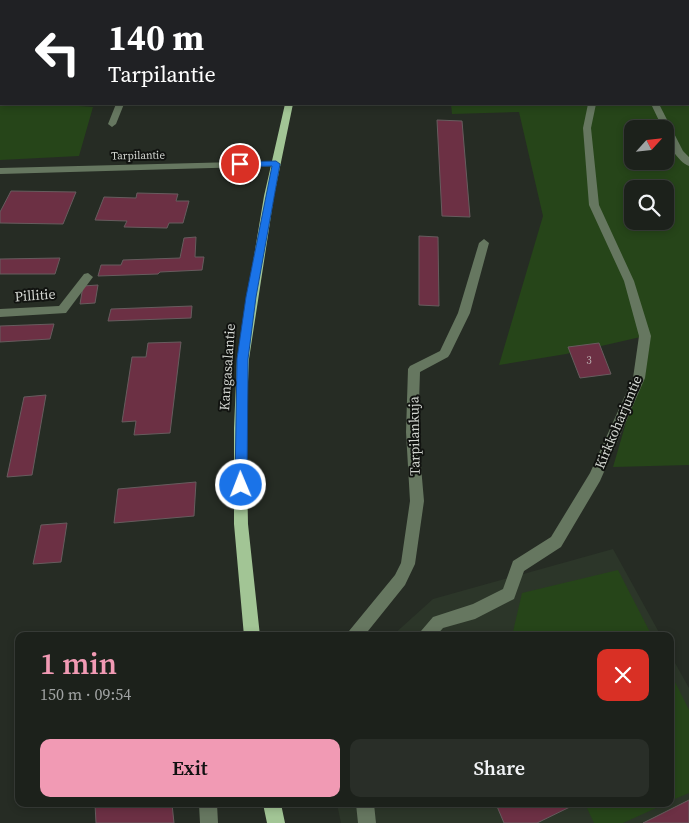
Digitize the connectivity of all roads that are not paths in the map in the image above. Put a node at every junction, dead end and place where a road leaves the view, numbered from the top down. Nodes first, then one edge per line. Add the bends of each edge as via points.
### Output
1 (120, 105) edge
2 (289, 105) edge
3 (592, 105) edge
4 (656, 105) edge
5 (112, 124) dead end
6 (689, 162) edge
7 (276, 164) junction
8 (0, 171) edge
9 (484, 243) dead end
10 (88, 277) dead end
11 (0, 313) edge
12 (252, 632) edge
13 (357, 632) edge
14 (429, 632) edge
15 (208, 807) edge
16 (273, 807) edge
17 (365, 807) edge
18 (209, 823) edge
19 (276, 823) edge
20 (367, 823) edge

1 - 5 street
2 - 7 main road, Kangasalantie
3 - 14 street, Kirkkoharjuntie via 587,128 594,205 629,281 645,336 639,378 602,465 556,542 518,566 509,594 475,611 438,622
4 - 6 street via 679,152
7 - 8 street, Tarpilantie
7 - 12 main road, Kangasalantie via 243,359 241,524
9 - 13 street, Tarpilankuja via 464,313 444,354 414,369 412,432 417,501 408,564 400,580
10 - 11 street, Pillitie via 62,310
15 - 18 street
16 - 19 main road
17 - 20 street

